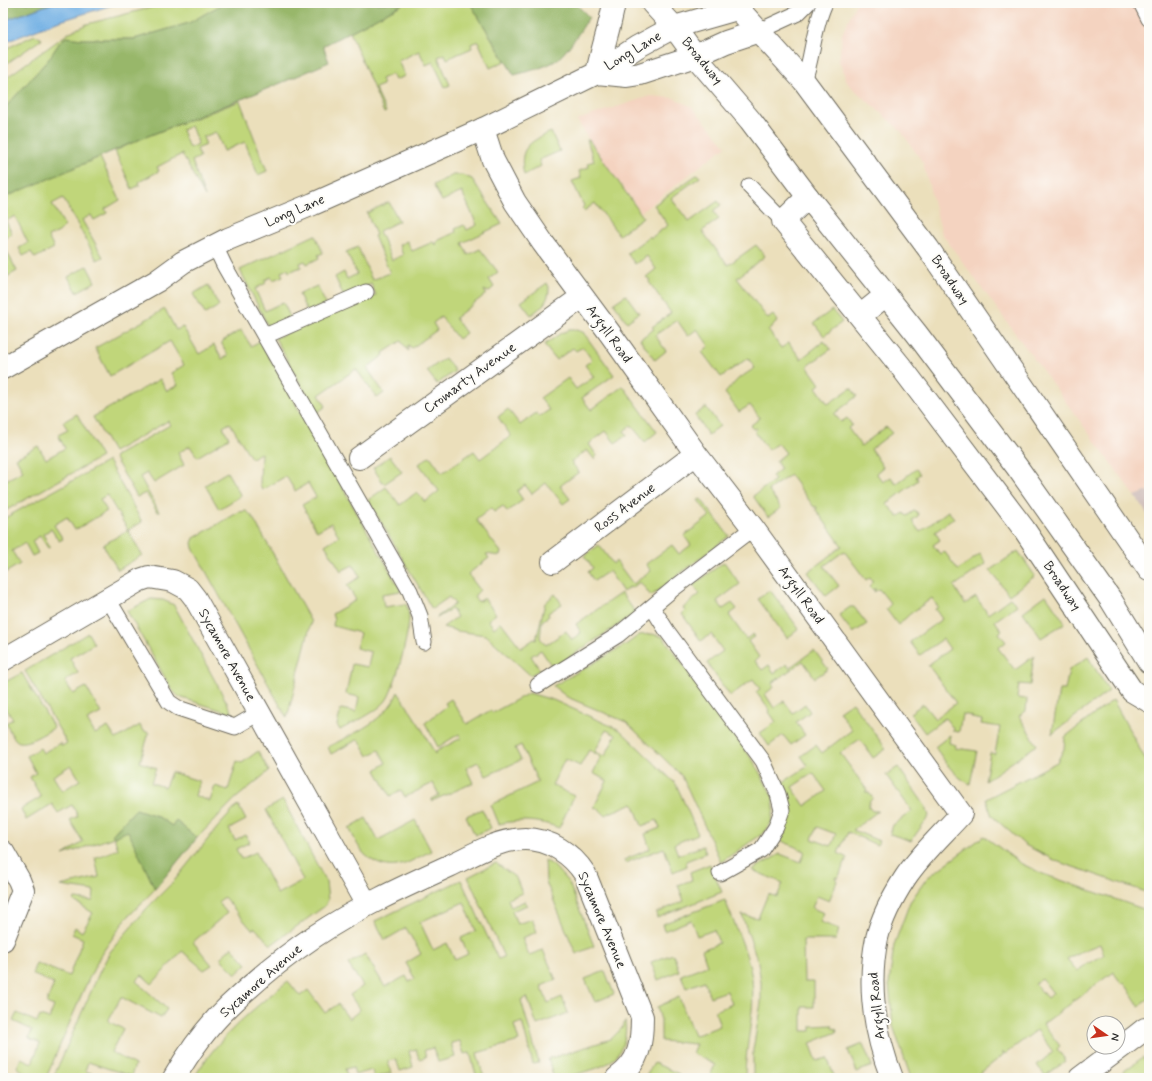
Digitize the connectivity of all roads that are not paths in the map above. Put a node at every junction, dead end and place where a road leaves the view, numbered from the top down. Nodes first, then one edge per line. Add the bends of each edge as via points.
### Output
1 (614, 3) edge
2 (652, 3) edge
3 (808, 3) edge
4 (825, 3) edge
5 (1141, 3) edge
6 (740, 5) edge
7 (1149, 19) edge
8 (674, 27) junction
9 (759, 31) junction
10 (695, 56) junction
11 (597, 73) junction
12 (804, 81) junction
13 (483, 129) junction
14 (749, 186) dead end
15 (808, 197) junction
16 (783, 221) junction
17 (215, 246) junction
18 (366, 292) dead end
19 (886, 295) junction
20 (582, 297) junction
21 (860, 316) junction
22 (265, 336) junction
23 (3, 368) edge
24 (696, 454) junction
25 (359, 458) dead end
26 (752, 528) junction
27 (553, 562) dead end
28 (1149, 570) edge
29 (108, 599) junction
30 (652, 608) junction
31 (424, 642) dead end
32 (3, 660) edge
33 (1149, 662) edge
34 (538, 685) dead end
35 (1149, 701) edge
36 (259, 713) junction
37 (3, 852) edge
38 (720, 873) dead end
39 (367, 906) junction
40 (3, 940) edge
41 (1145, 1028) dead end
42 (174, 1078) edge
43 (617, 1078) edge
44 (892, 1078) edge
45 (1080, 1078) edge

1 - 11 main road
2 - 8 main road, Broadway
3 - 9 lane via 798,13
4 - 12 lane via 813,39 809,68
5 - 7 lane
6 - 8 main road, Long Lane
6 - 9 main road, Broadway
8 - 10 main road, Broadway
8 - 11 main road, Long Lane
9 - 10 main road, Long Lane
9 - 12 main road, Broadway
10 - 11 main road, Long Lane via 640,74 628,76
10 - 15 main road, Broadway via 750,120
11 - 13 main road, Long Lane
12 - 28 main road, Broadway via 928,248
13 - 17 main road, Long Lane via 314,204 228,238
13 - 20 main road, Argyll Road via 493,160 515,202
14 - 16 lane
15 - 16 main road
15 - 19 main road, Broadway
16 - 21 main road, Broadway
17 - 22 lane
17 - 23 main road, Long Lane via 183,262 157,281
18 - 22 lane
19 - 21 main road
19 - 33 main road, Broadway via 1017,467 1111,600
20 - 24 main road, Argyll Road
20 - 25 main road, Cromarty Avenue
21 - 35 main road, Broadway via 1024,530 1132,691
22 - 31 lane via 410,591 420,616
24 - 26 main road, Argyll Road
24 - 27 main road, Ross Avenue
26 - 30 lane
26 - 44 main road, Argyll Road via 961,814 906,876 877,937 873,964 874,1008 882,1051
29 - 32 main road, Sycamore Avenue
29 - 36 lane via 169,702 178,708 235,727
29 - 36 main road, Sycamore Avenue via 149,577 173,581 188,589
30 - 34 lane via 618,635
30 - 38 lane via 763,761 778,794 782,810 776,827 761,850
36 - 39 main road, Sycamore Avenue
37 - 40 main road via 23,890
39 - 42 main road, Sycamore Avenue via 316,935 287,956 229,1006 203,1034
39 - 43 main road, Sycamore Avenue via 498,844 515,840 537,840 561,850 579,865 585,874 642,1017 642,1037 636,1057 629,1069
41 - 45 main road

